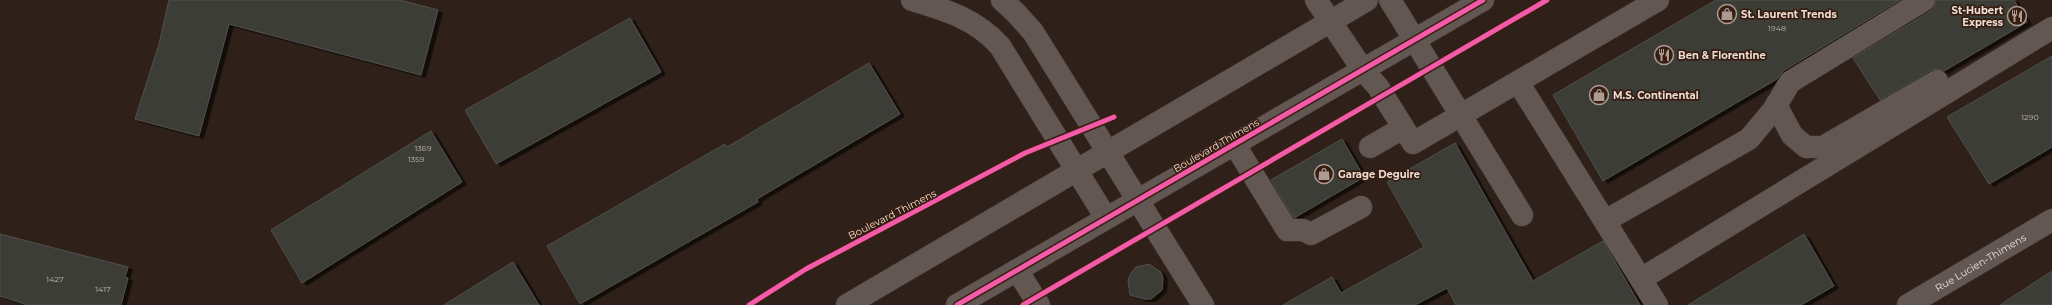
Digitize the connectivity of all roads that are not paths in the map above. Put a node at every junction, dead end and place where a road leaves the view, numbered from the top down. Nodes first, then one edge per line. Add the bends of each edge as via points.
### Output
1 (912, 0) edge
2 (1002, 0) edge
3 (1316, 0) edge
4 (1367, 0) edge
5 (1390, 0) edge
6 (1483, 0) edge
7 (1658, 0) edge
8 (1924, 0) edge
9 (1332, 21) junction
10 (2052, 28) edge
11 (1414, 40) junction
12 (2002, 58) junction
13 (1363, 70) junction
14 (1518, 82) junction
15 (1776, 105) junction
16 (1460, 116) junction
17 (1403, 128) junction
18 (1235, 145) junction
19 (1370, 147) dead end
20 (1108, 153) junction
21 (1077, 172) junction
22 (1138, 199) junction
23 (1361, 207) dead end
24 (1522, 215) dead end
25 (1106, 218) junction
26 (2052, 220) edge
27 (1605, 221) junction
28 (1017, 270) junction
29 (1641, 280) junction
30 (847, 305) edge
31 (957, 305) edge
32 (1039, 305) edge
33 (1203, 305) edge
34 (1657, 305) edge
35 (1908, 305) edge

1 - 21 street via 966,18 992,37 1009,59
2 - 20 street via 1033,32
3 - 9 street
4 - 9 street
5 - 11 street
6 - 11 street, Boulevard Thimens
7 - 14 street
8 - 15 street via 1790,82
9 - 13 street
9 - 20 street
10 - 12 street
11 - 13 street, Boulevard Thimens
11 - 16 street
12 - 15 street via 1970,62 1823,147 1806,148 1792,136
12 - 29 street
13 - 17 street via 1378,87
13 - 18 street, Boulevard Thimens
14 - 16 street
14 - 27 street
15 - 27 street via 1749,139
16 - 17 street via 1412,143
16 - 24 street
17 - 19 street
18 - 22 street, Boulevard Thimens
18 - 23 street via 1286,230 1302,230 1311,234
20 - 21 street
20 - 22 street
21 - 25 street
21 - 30 street
22 - 25 street, Boulevard Thimens
22 - 33 street
25 - 28 street, Boulevard Thimens
26 - 35 street, Rue Lucien-Thimens
27 - 29 street
28 - 31 street, Boulevard Thimens
28 - 32 street
29 - 34 street

